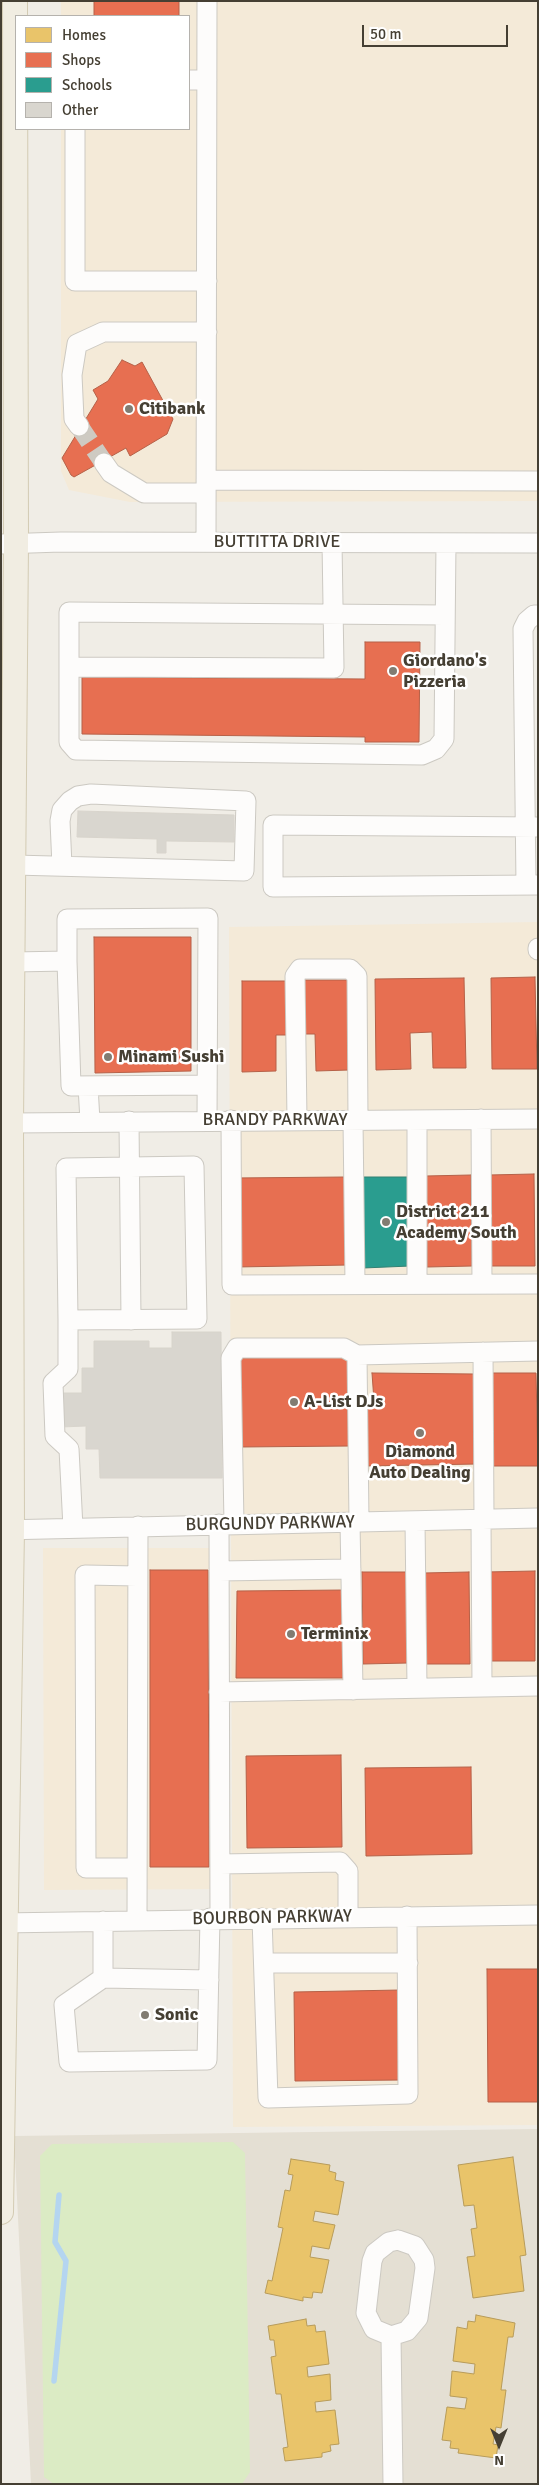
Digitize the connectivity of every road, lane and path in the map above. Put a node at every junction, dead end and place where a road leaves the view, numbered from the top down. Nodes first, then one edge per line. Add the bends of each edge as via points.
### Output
1 (208, 1) edge
2 (198, 80) edge
3 (15, 82) edge
4 (76, 130) edge
5 (207, 281) junction
6 (207, 332) junction
7 (79, 426) tunnel mouth
8 (104, 463) tunnel mouth
9 (538, 481) edge
10 (206, 487) junction
11 (206, 542) junction
12 (332, 542) junction
13 (446, 543) junction
14 (538, 543) edge
15 (9, 544) edge
16 (333, 613) junction
17 (445, 615) junction
18 (538, 615) edge
19 (69, 667) junction
20 (531, 827) edge
21 (14, 865) junction
22 (62, 866) junction
23 (532, 885) edge
24 (67, 961) junction
25 (13, 962) junction
26 (208, 1085) junction
27 (88, 1086) junction
28 (481, 1119) junction
29 (538, 1119) edge
30 (129, 1120) junction
31 (208, 1120) junction
32 (231, 1120) junction
33 (297, 1120) junction
34 (355, 1120) junction
35 (417, 1120) junction
36 (90, 1121) junction
37 (12, 1123) junction
38 (131, 1168) junction
39 (355, 1284) junction
40 (417, 1284) junction
41 (482, 1284) junction
42 (538, 1284) edge
43 (68, 1320) junction
44 (131, 1320) junction
45 (483, 1352) junction
46 (538, 1352) edge
47 (357, 1355) junction
48 (538, 1518) edge
49 (482, 1519) junction
50 (415, 1521) junction
51 (354, 1522) junction
52 (227, 1524) junction
53 (138, 1526) junction
54 (74, 1528) junction
55 (7, 1530) edge
56 (351, 1569) junction
57 (219, 1570) junction
58 (137, 1576) junction
59 (538, 1686) edge
60 (482, 1687) junction
61 (417, 1688) junction
62 (353, 1690) junction
63 (219, 1692) junction
64 (220, 1864) junction
65 (137, 1868) junction
66 (538, 1915) edge
67 (407, 1916) junction
68 (348, 1917) junction
69 (215, 1918) junction
70 (262, 1918) junction
71 (137, 1920) junction
72 (103, 1921) junction
73 (4, 1923) edge
74 (264, 1963) junction
75 (408, 1963) junction
76 (103, 1978) junction
77 (209, 1980) junction
78 (1, 2212) edge
79 (391, 2336) junction
80 (393, 2484) edge

1 - 2 street
2 - 5 street
3 - 15 main road
4 - 5 street via 75,280
5 - 6 street
6 - 7 street via 103,332 77,344 72,375 74,419
6 - 10 street
8 - 10 street via 111,473 144,493
9 - 10 street
10 - 11 street
11 - 12 street, BUTTITTA DRIVE
11 - 15 street, BUTTITTA DRIVE
12 - 13 street, BUTTITTA DRIVE
12 - 16 street
13 - 14 street, BUTTITTA DRIVE
13 - 17 street
15 - 21 main road
16 - 17 street
16 - 19 street via 69,612
16 - 19 street via 334,668
17 - 19 street via 444,739 436,749 422,755 76,750 69,742
18 - 20 street via 527,621 523,629
20 - 23 street
20 - 23 street via 273,825 273,887
21 - 22 street
21 - 25 main road
22 - 22 street via 244,871 246,801 78,796 62,810
24 - 25 street
24 - 26 street via 67,919 208,918
24 - 27 street via 71,1086
25 - 37 main road
26 - 27 street
26 - 31 street
27 - 36 street
28 - 29 street, BRANDY PARKWAY
28 - 35 street, BRANDY PARKWAY
28 - 41 street
30 - 31 street, BRANDY PARKWAY
30 - 36 street, BRANDY PARKWAY
30 - 38 street
31 - 32 street, BRANDY PARKWAY
32 - 33 street, BRANDY PARKWAY
32 - 39 street via 232,1285
33 - 34 street, BRANDY PARKWAY
33 - 34 street via 295,976 300,969 350,969 356,976
34 - 35 street, BRANDY PARKWAY
34 - 39 street
35 - 40 street
36 - 37 street, BRANDY PARKWAY
37 - 55 main road
38 - 43 street via 66,1168
38 - 44 street
38 - 44 street via 194,1166 196,1319
39 - 40 street
40 - 41 street
41 - 42 street
43 - 44 street
43 - 54 street via 68,1369 53,1383 55,1436 69,1448
45 - 46 street
45 - 47 street
45 - 49 street
47 - 51 street
47 - 52 street via 344,1348 237,1348 231,1358
48 - 49 street, BURGUNDY PARKWAY
49 - 50 street, BURGUNDY PARKWAY
49 - 60 street
50 - 51 street, BURGUNDY PARKWAY
50 - 61 street
51 - 52 street, BURGUNDY PARKWAY
51 - 56 street
52 - 53 street, BURGUNDY PARKWAY
52 - 57 street
53 - 54 street, BURGUNDY PARKWAY
53 - 58 street
54 - 55 street, BURGUNDY PARKWAY
55 - 73 main road
56 - 57 street
56 - 62 street
57 - 63 street
58 - 65 street
58 - 65 street via 85,1575 86,1868
59 - 60 street
60 - 61 street
61 - 62 street
62 - 63 street
63 - 64 street
64 - 68 street via 340,1862 348,1871
64 - 69 street
65 - 71 street
66 - 67 street, BOURBON PARKWAY
67 - 68 street, BOURBON PARKWAY
67 - 75 street
68 - 70 street, BOURBON PARKWAY
69 - 70 street, BOURBON PARKWAY
69 - 71 street, BOURBON PARKWAY
69 - 77 street
70 - 74 street
71 - 72 street, BOURBON PARKWAY
72 - 73 street, BOURBON PARKWAY
72 - 76 street
73 - 78 main road
74 - 75 street
74 - 75 street via 268,2098 408,2094
76 - 77 street
76 - 77 street via 64,2004 69,2062 207,2060
79 - 79 street via 407,2331 418,2318 425,2268 415,2246 398,2240 389,2242 375,2253 366,2313 374,2329
79 - 80 street

